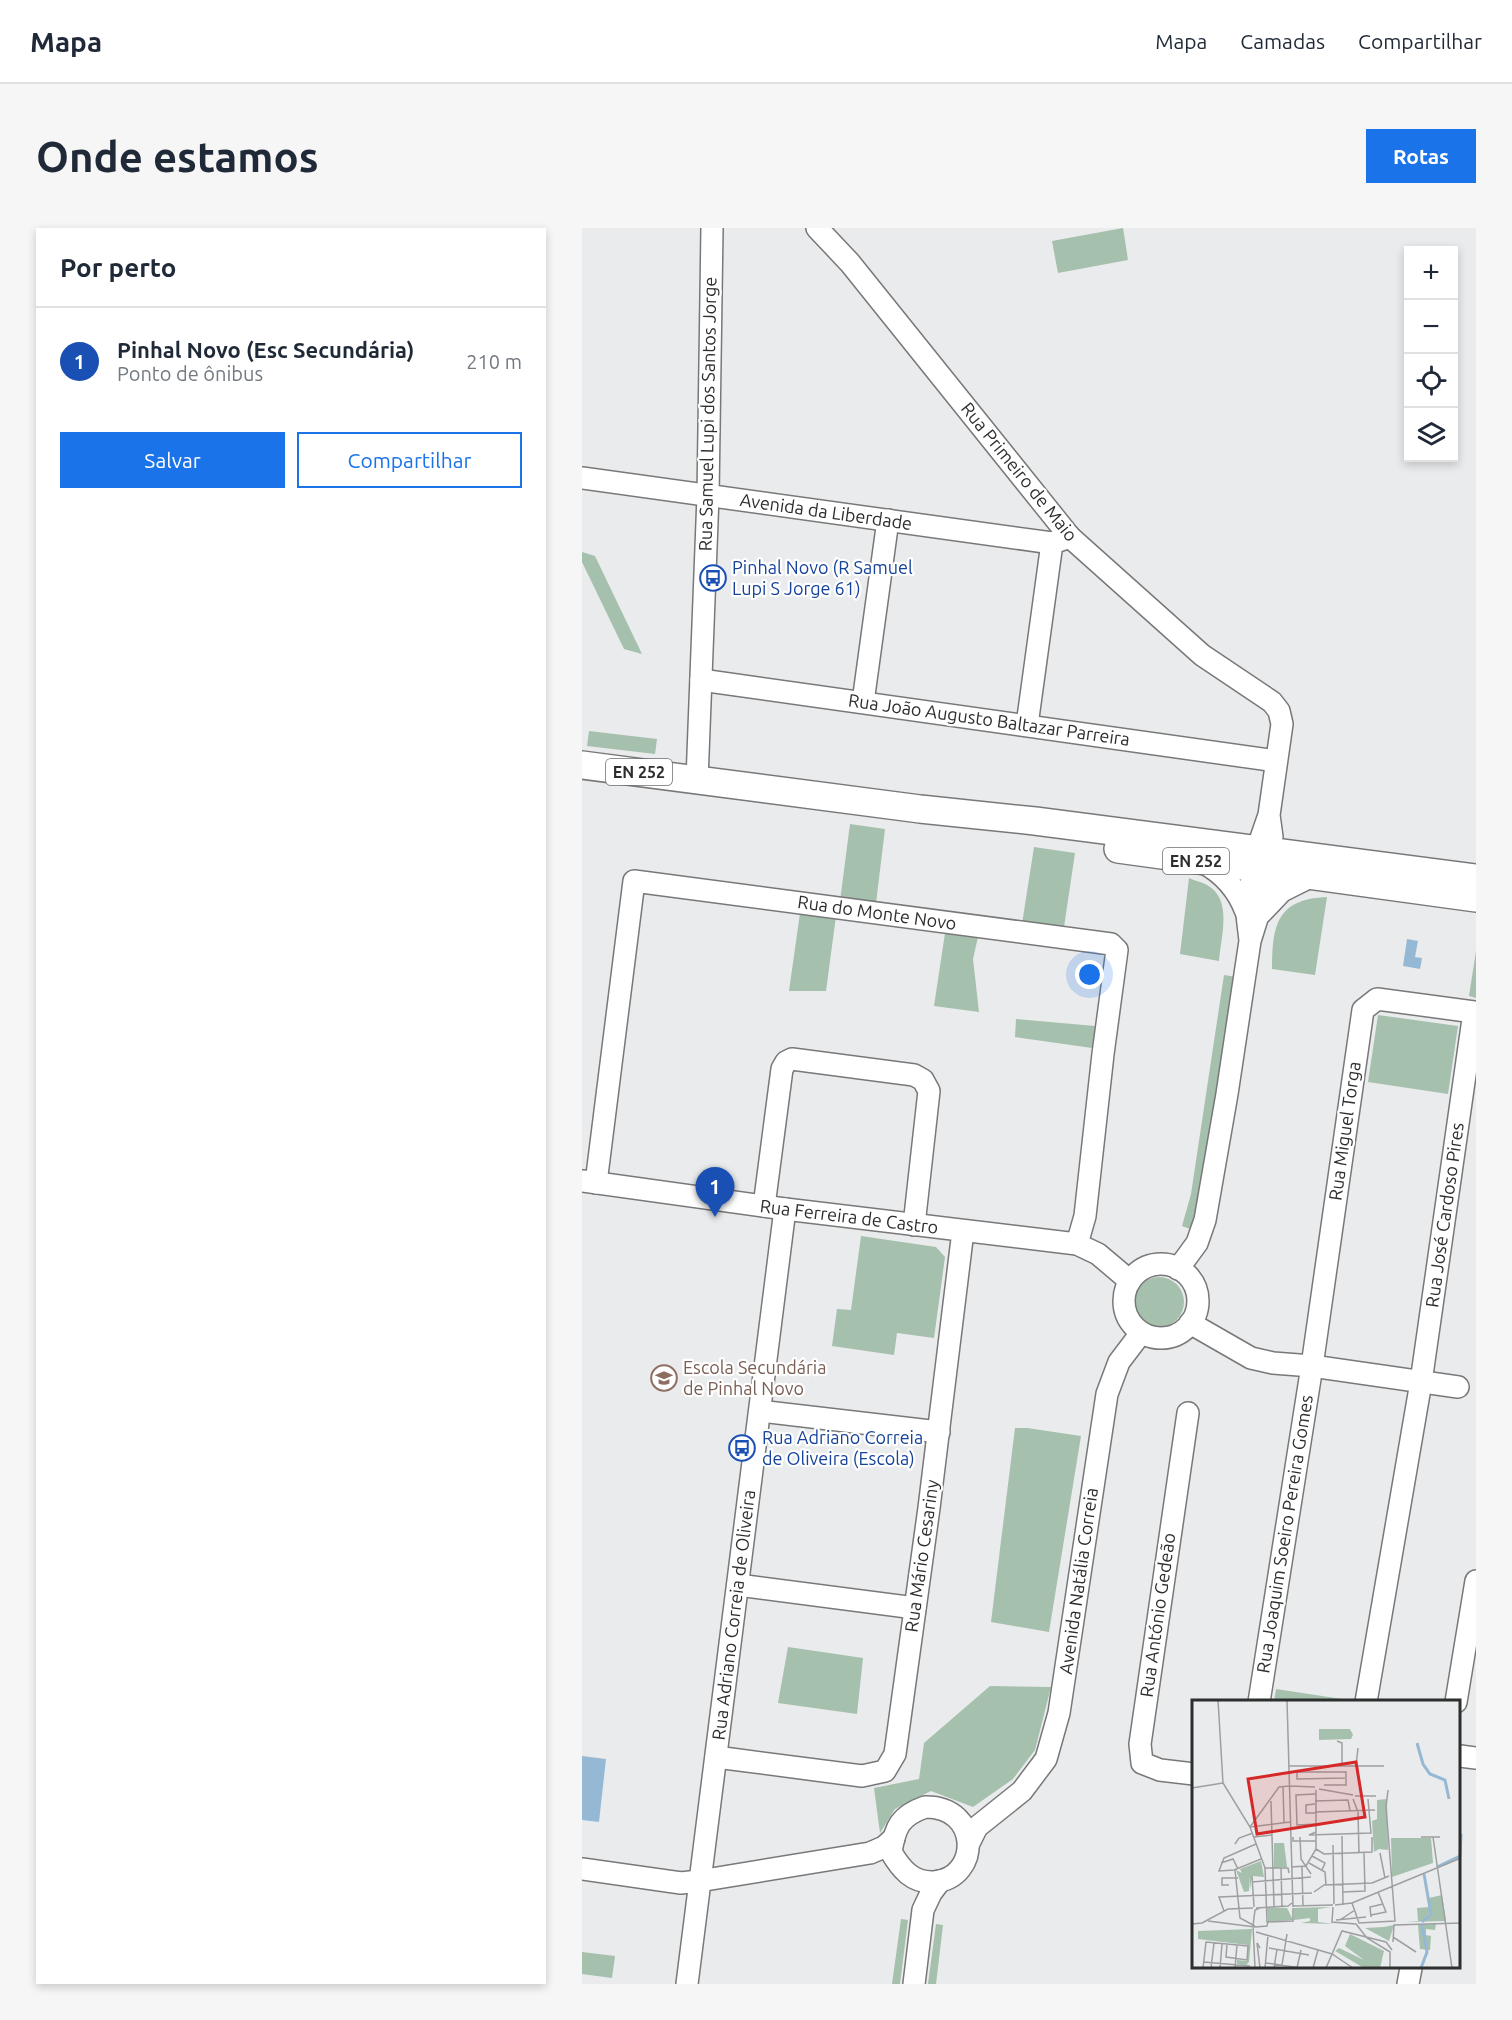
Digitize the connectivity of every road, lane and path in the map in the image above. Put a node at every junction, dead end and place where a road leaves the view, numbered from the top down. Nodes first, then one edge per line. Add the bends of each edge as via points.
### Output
1 (712, 228) edge
2 (817, 228) edge
3 (582, 478) edge
4 (708, 496) junction
5 (888, 520) junction
6 (1061, 540) junction
7 (701, 680) junction
8 (863, 702) junction
9 (1027, 725) junction
10 (1276, 761) junction
11 (582, 765) edge
12 (697, 780) junction
13 (920, 809) junction
14 (1262, 860) junction
15 (1202, 862) junction
16 (1310, 877) junction
17 (1476, 878) edge
18 (1476, 898) edge
19 (1250, 927) junction
20 (1474, 1012) joint
21 (589, 1182) edge
22 (764, 1206) junction
23 (785, 1209) junction
24 (914, 1225) junction
25 (963, 1232) junction
26 (1077, 1244) junction
27 (1178, 1269) junction
28 (1130, 1281) junction
29 (1190, 1323) junction
30 (1142, 1333) junction
31 (1312, 1366) junction
32 (1421, 1382) junction
33 (1458, 1387) dead end
34 (760, 1411) junction
35 (1188, 1413) dead end
36 (939, 1432) junction
37 (1476, 1581) edge
38 (738, 1585) junction
39 (915, 1608) junction
40 (1259, 1700) edge
41 (1366, 1700) edge
42 (1456, 1700) edge
43 (1461, 1756) edge
44 (716, 1757) junction
45 (1476, 1758) edge
46 (1192, 1774) edge
47 (991, 1815) junction
48 (957, 1817) junction
49 (894, 1838) junction
50 (969, 1843) junction
51 (870, 1853) junction
52 (582, 1869) edge
53 (903, 1870) junction
54 (699, 1881) junction
55 (940, 1881) junction
56 (923, 1910) junction
57 (687, 1984) edge
58 (914, 1984) edge

1 - 4 street, Rua Samuel Lupi dos Santos Jorge
2 - 6 street, Rua Primeiro de Maio via 850,263
3 - 4 street, Avenida da Liberdade
4 - 5 street, Avenida da Liberdade
4 - 7 street, Rua Samuel Lupi dos Santos Jorge
5 - 6 street, Avenida da Liberdade
5 - 8 street
6 - 9 street
6 - 10 street, Rua Primeiro de Maio via 1202,655 1272,702 1282,724
7 - 8 street, Rua João Augusto Baltazar Parreira
7 - 12 street, Rua Samuel Lupi dos Santos Jorge
8 - 9 street, Rua João Augusto Baltazar Parreira
9 - 10 street, Rua João Augusto Baltazar Parreira
10 - 14 street, Rua Primeiro de Maio via 1269,815 1260,841
11 - 12 main road, EN 252
12 - 13 main road, EN 252
13 - 14 main road, EN 252 via 1018,818
13 - 15 main road, EN 252 via 1032,834
14 - 15 main road, EN 252
14 - 16 main road, EN 252
14 - 17 main road, EN 252
14 - 19 street via 1265,888
15 - 19 street via 1233,886
16 - 18 main road, EN 252
16 - 19 street via 1276,896
19 - 27 street via 1205,1220 1197,1243
20 - 31 street, Rua Miguel Torga via 1377,999 1363,1010
20 - 32 street, Rua José Cardoso Pires
21 - 22 street, Rua Ferreira de Castro
21 - 26 street, Rua do Monte Novo via 634,881 1112,944 1117,950 1085,1216
22 - 23 street, Rua Ferreira de Castro
22 - 24 street via 783,1069 792,1059 923,1080 929,1090
23 - 24 street, Rua Ferreira de Castro
23 - 34 street, Rua Adriano Correia de Oliveira
24 - 25 street, Rua Ferreira de Castro
25 - 26 street, Rua Ferreira de Castro
25 - 36 street, Rua Mário Cesariny
26 - 28 street, Rua Ferreira de Castro via 1111,1263
27 - 28 street via 1157,1264 1137,1273
27 - 29 street via 1193,1283 1196,1293 1195,1314
28 - 30 street via 1125,1291 1126,1315
29 - 30 street via 1182,1331 1162,1338
29 - 31 street via 1251,1358
30 - 47 street, Avenida Natália Correia via 1119,1362 1107,1394 1059,1713 1046,1759 1022,1791
31 - 32 street
31 - 40 street, Rua Joaquim Soeiro Pereira Gomes
32 - 33 street
32 - 41 street, Rua José Cardoso Pires
34 - 36 street
34 - 38 street, Rua Adriano Correia de Oliveira
35 - 46 street, Rua António Gedeão via 1140,1744 1142,1763 1160,1770
36 - 39 street, Rua Mário Cesariny
37 - 42 street
38 - 39 street
38 - 44 street, Rua Adriano Correia de Oliveira
39 - 44 street, Rua Mário Cesariny via 895,1754 885,1771 862,1776
43 - 45 street
44 - 54 street, Rua Adriano Correia de Oliveira
47 - 48 street
47 - 50 street, Avenida Natália Correia via 977,1827
48 - 49 street via 948,1810 925,1807 907,1815
48 - 50 street
49 - 51 street
49 - 53 street via 891,1852
50 - 55 street via 961,1868
51 - 53 street
51 - 54 street
52 - 54 street via 681,1883
53 - 55 street via 927,1882
53 - 56 street via 919,1891
54 - 57 street, Rua Adriano Correia de Oliveira
55 - 56 street
56 - 58 street

